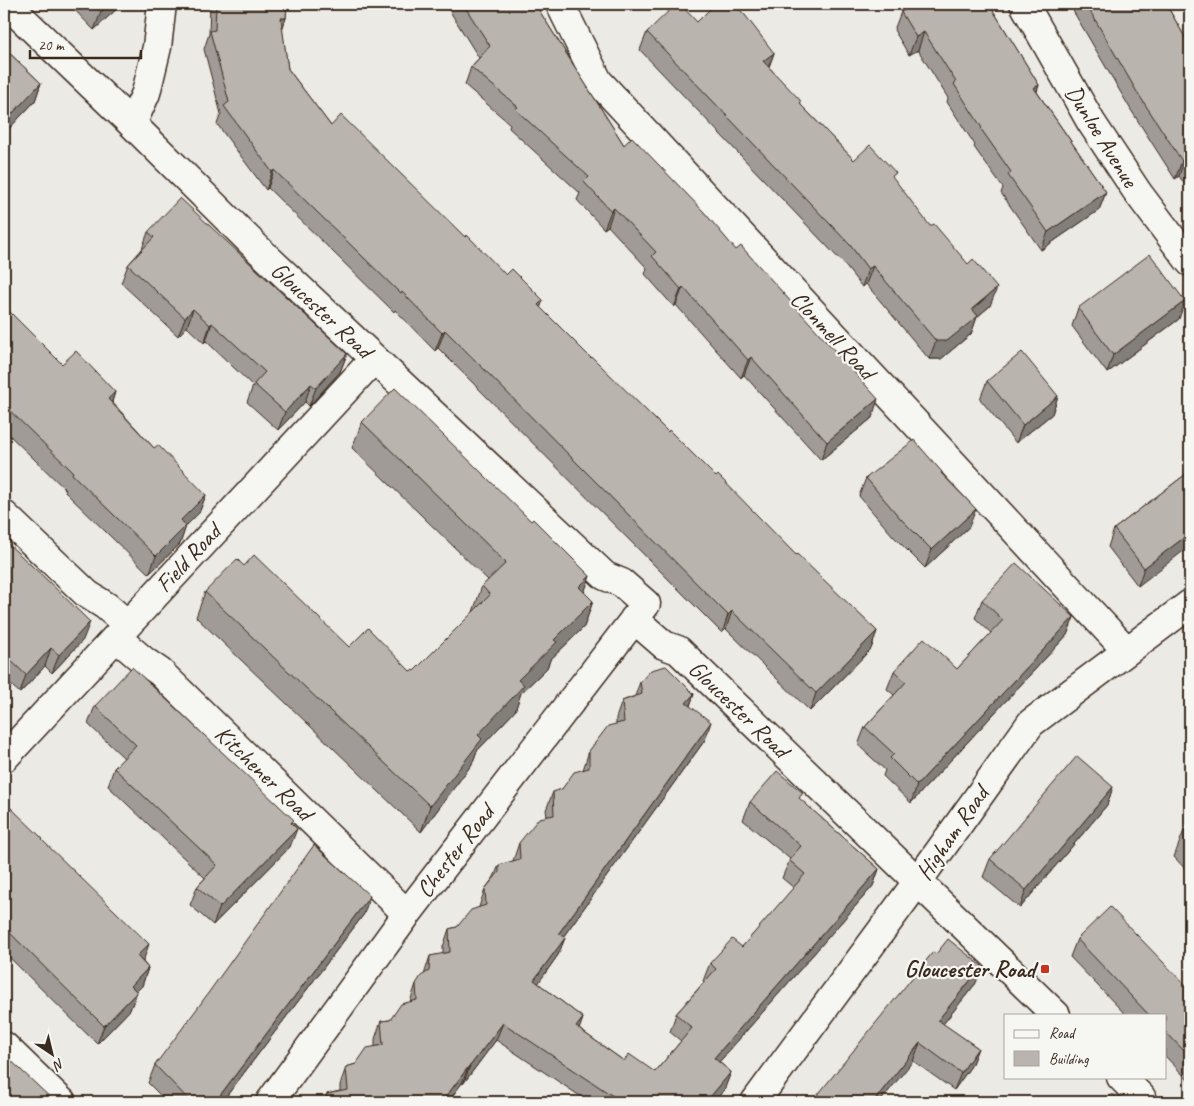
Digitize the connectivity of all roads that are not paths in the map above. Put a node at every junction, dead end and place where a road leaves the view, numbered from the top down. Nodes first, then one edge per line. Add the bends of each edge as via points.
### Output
1 (7, 4) edge
2 (162, 4) edge
3 (560, 4) edge
4 (1024, 4) edge
5 (132, 124) junction
6 (1190, 262) edge
7 (374, 359) junction
8 (4, 515) edge
9 (1190, 604) edge
10 (640, 612) junction
11 (122, 631) junction
12 (1127, 652) junction
13 (4, 758) edge
14 (918, 881) junction
15 (408, 914) junction
16 (1055, 1014) edge
17 (4, 1046) edge
18 (1121, 1078) edge
19 (1141, 1097) dead end
20 (62, 1102) edge
21 (270, 1102) edge
22 (755, 1102) edge

1 - 5 street, Gloucester Road
2 - 5 street via 157,47 146,93
3 - 12 street, Clonmell Road via 598,81
4 - 6 street, Dunloe Avenue via 1091,122 1138,194
5 - 7 street, Gloucester Road
7 - 10 street, Gloucester Road via 605,576 622,583
7 - 11 street, Field Road
8 - 11 street, Kitchener Road via 87,594 106,606
9 - 12 street, Higham Road
10 - 14 street, Gloucester Road via 664,645 678,650
10 - 15 street, Chester Road
11 - 13 street, Field Road
11 - 15 street, Kitchener Road via 144,661 160,672
12 - 14 street, Higham Road via 1032,723
14 - 16 street, Gloucester Road
14 - 22 street, Higham Road
15 - 21 street, Chester Road
17 - 20 street
18 - 19 street

